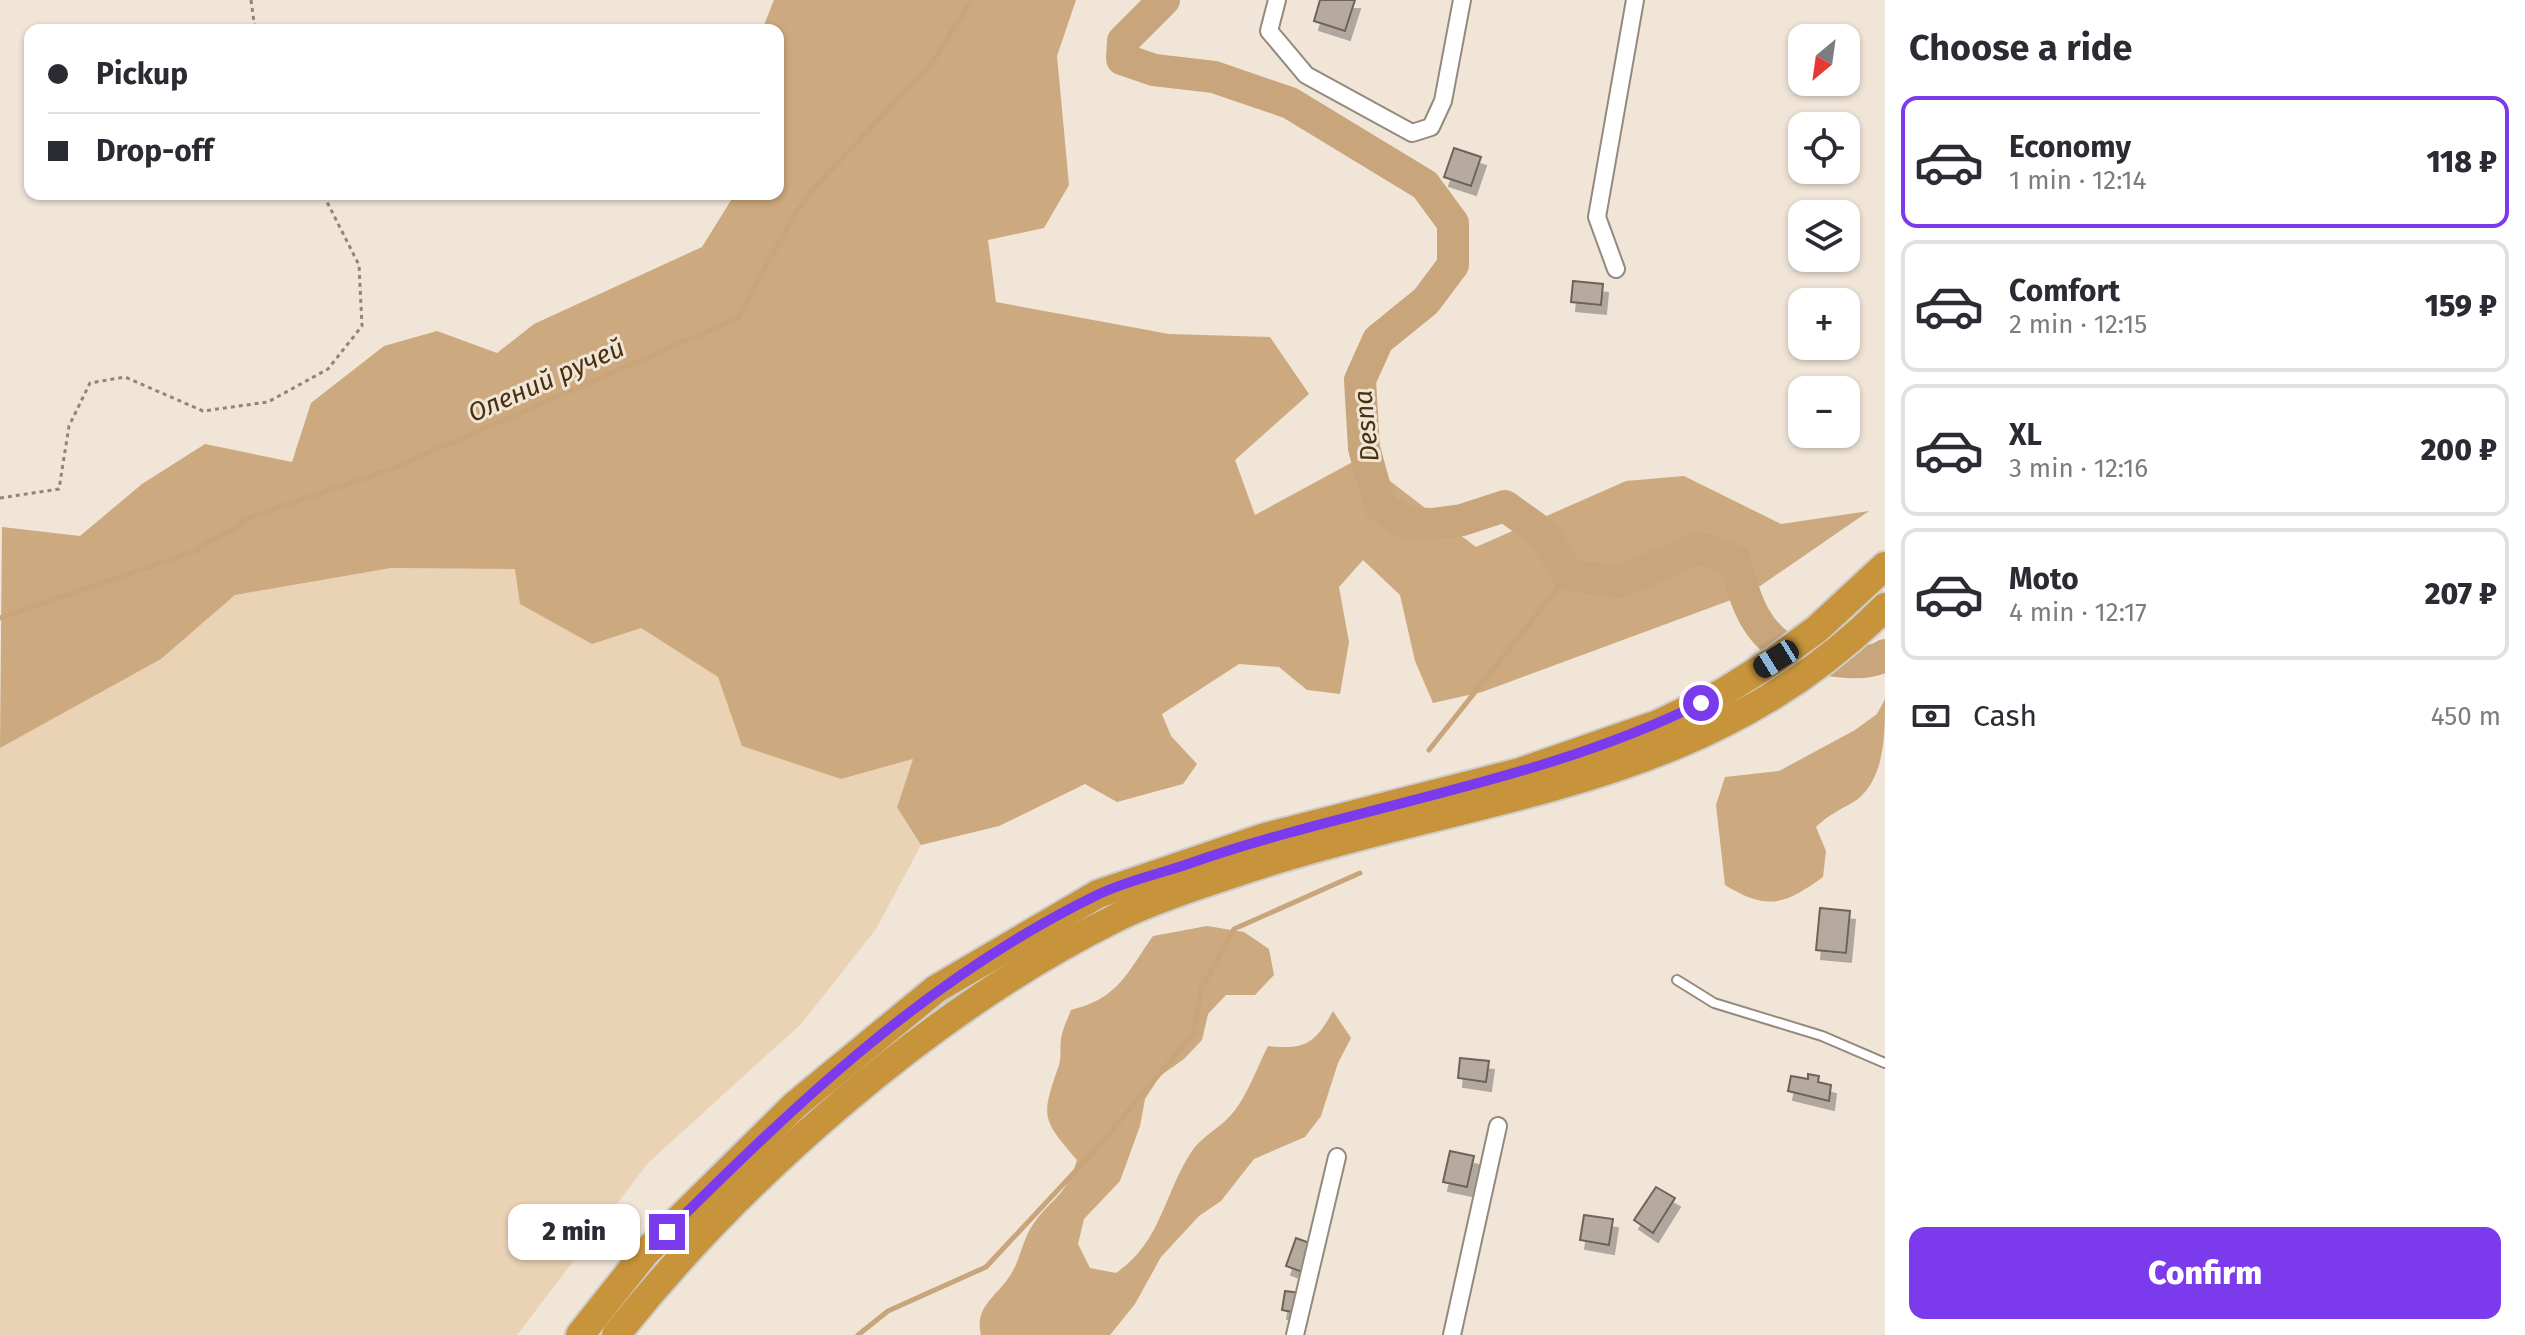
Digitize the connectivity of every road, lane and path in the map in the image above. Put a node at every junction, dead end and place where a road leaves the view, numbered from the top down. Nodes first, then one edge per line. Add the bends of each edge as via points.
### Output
1 (251, 0) edge
2 (1277, 0) edge
3 (1462, 0) edge
4 (1635, 0) edge
5 (254, 24) edge
6 (326, 200) edge
7 (1616, 269) dead end
8 (0, 498) edge
9 (1885, 566) edge
10 (1885, 607) edge
11 (1677, 980) dead end
12 (1885, 1063) edge
13 (1498, 1126) dead end
14 (1337, 1157) dead end
15 (580, 1335) edge
16 (616, 1335) edge
17 (1295, 1335) edge
18 (1452, 1335) edge

1 - 5 path
2 - 3 street via 1269,31 1306,75 1412,133 1431,127 1443,101
4 - 7 street via 1597,217
6 - 8 path via 359,265 362,326 328,369 268,402 203,411 125,377 90,383 69,426 59,489
9 - 15 highway via 1776,659 1658,724 1520,772 1265,837 1098,894 936,989 795,1105 645,1253
10 - 16 highway via 1790,684 1666,752 1525,797 1270,862 1115,918 956,1012 814,1128 665,1273
11 - 12 lane via 1714,1003 1822,1036
13 - 18 street
14 - 17 street

